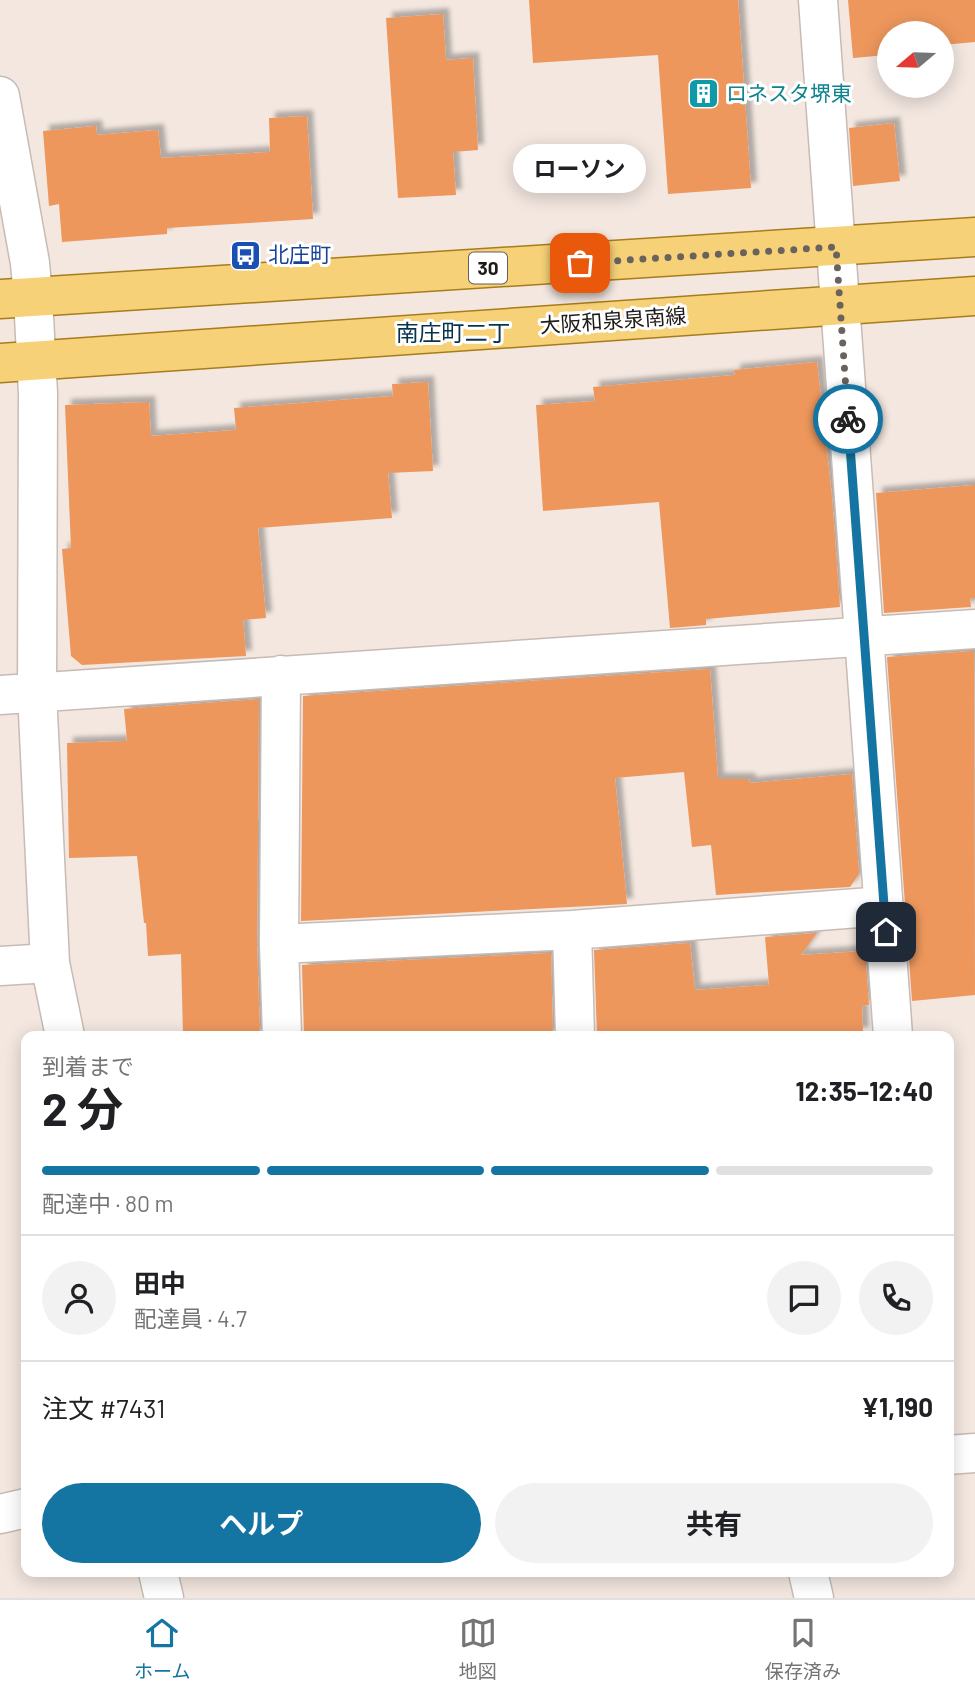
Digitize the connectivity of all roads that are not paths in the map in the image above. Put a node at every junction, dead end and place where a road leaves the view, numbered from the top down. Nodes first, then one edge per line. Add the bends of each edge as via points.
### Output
1 (818, 0) edge
2 (0, 96) edge
3 (975, 237) edge
4 (836, 247) junction
5 (975, 296) edge
6 (16, 298) edge
7 (840, 306) junction
8 (18, 362) edge
9 (975, 629) edge
10 (864, 635) junction
11 (281, 675) junction
12 (18, 694) edge
13 (884, 906) junction
14 (572, 930) junction
15 (279, 944) junction
16 (50, 963) junction
17 (0, 966) edge
18 (64, 1031) edge
19 (282, 1031) edge
20 (575, 1031) edge
21 (893, 1031) edge
22 (975, 1453) edge
23 (954, 1455) edge
24 (21, 1509) edge
25 (0, 1514) edge
26 (159, 1577) edge
27 (809, 1577) edge
28 (164, 1598) edge
29 (814, 1598) edge

1 - 4 street
2 - 6 street via 30,263
3 - 4 main road, 30
4 - 6 main road, 30
4 - 7 street
5 - 7 main road, 大阪和泉泉南線
6 - 8 street
7 - 8 main road, 大阪和泉泉南線
7 - 10 street
8 - 12 street
9 - 10 street
10 - 11 street
10 - 13 street
11 - 12 street
11 - 15 street
12 - 16 street
13 - 14 street
13 - 21 street
14 - 15 street
14 - 20 street
15 - 19 street
16 - 17 street
16 - 18 street
22 - 23 street
24 - 25 street
26 - 28 street
27 - 29 street

